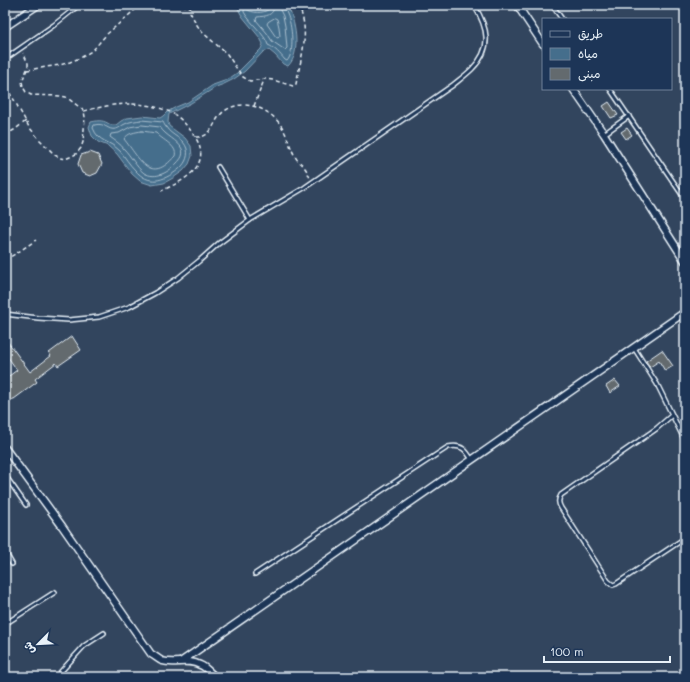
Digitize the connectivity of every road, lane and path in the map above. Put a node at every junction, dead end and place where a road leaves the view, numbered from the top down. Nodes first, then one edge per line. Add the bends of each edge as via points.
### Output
1 (38, 5) edge
2 (79, 5) edge
3 (146, 5) edge
4 (182, 5) edge
5 (298, 5) edge
6 (474, 5) edge
7 (517, 5) edge
8 (552, 5) edge
9 (190, 6) edge
10 (561, 18) edge
11 (5, 27) edge
12 (542, 42) edge
13 (20, 48) junction
14 (5, 59) edge
15 (27, 70) junction
16 (265, 79) junction
17 (5, 87) edge
18 (574, 90) edge
19 (611, 90) edge
20 (254, 106) junction
21 (84, 112) junction
22 (629, 116) junction
23 (26, 121) junction
24 (604, 134) junction
25 (5, 135) edge
26 (196, 137) junction
27 (218, 167) dead end
28 (311, 183) junction
29 (161, 192) dead end
30 (685, 199) edge
31 (250, 220) junction
32 (36, 240) dead end
33 (5, 260) edge
34 (685, 262) edge
35 (685, 312) edge
36 (5, 314) edge
37 (634, 348) junction
38 (672, 415) junction
39 (685, 441) edge
40 (5, 448) edge
41 (472, 460) junction
42 (6, 477) edge
43 (26, 505) dead end
44 (685, 538) edge
45 (5, 552) edge
46 (12, 564) dead end
47 (255, 574) dead end
48 (55, 592) dead end
49 (5, 624) edge
50 (104, 633) dead end
51 (182, 661) junction
52 (56, 677) edge
53 (215, 677) edge

1 - 11 street
2 - 13 lane
3 - 15 path via 137,8 93,50 82,57 60,65
4 - 9 path
5 - 16 path via 305,32 302,62 296,84 292,86
6 - 28 lane via 486,29 486,44 481,58 472,70
7 - 12 street
8 - 10 lane
9 - 16 path via 190,12 202,32 227,54 244,77 250,81
13 - 14 lane
13 - 15 path via 28,63
15 - 21 path via 22,81 26,92 31,95 66,98
16 - 20 path
17 - 23 path
18 - 24 street
19 - 22 lane
20 - 26 path via 236,106 226,110 218,117 207,135
20 - 28 path via 278,121 296,158 307,170
21 - 23 path via 81,148 76,154 65,158 55,155
21 - 26 path via 116,104 154,107 175,114
22 - 24 lane
22 - 30 lane
23 - 25 path
24 - 34 street
26 - 29 path via 201,150 198,165 181,182
27 - 31 lane
28 - 31 lane
31 - 36 lane via 178,278 128,307 99,317 69,320
32 - 33 path
35 - 37 street
37 - 38 lane via 657,384
37 - 41 street
38 - 39 lane
38 - 44 lane via 656,429 561,495 558,501 613,585
40 - 51 street via 151,654 161,660
41 - 47 lane via 459,446 448,447
41 - 51 street
42 - 43 lane
45 - 46 lane
48 - 49 lane
50 - 52 lane via 84,646
51 - 53 street via 200,665

